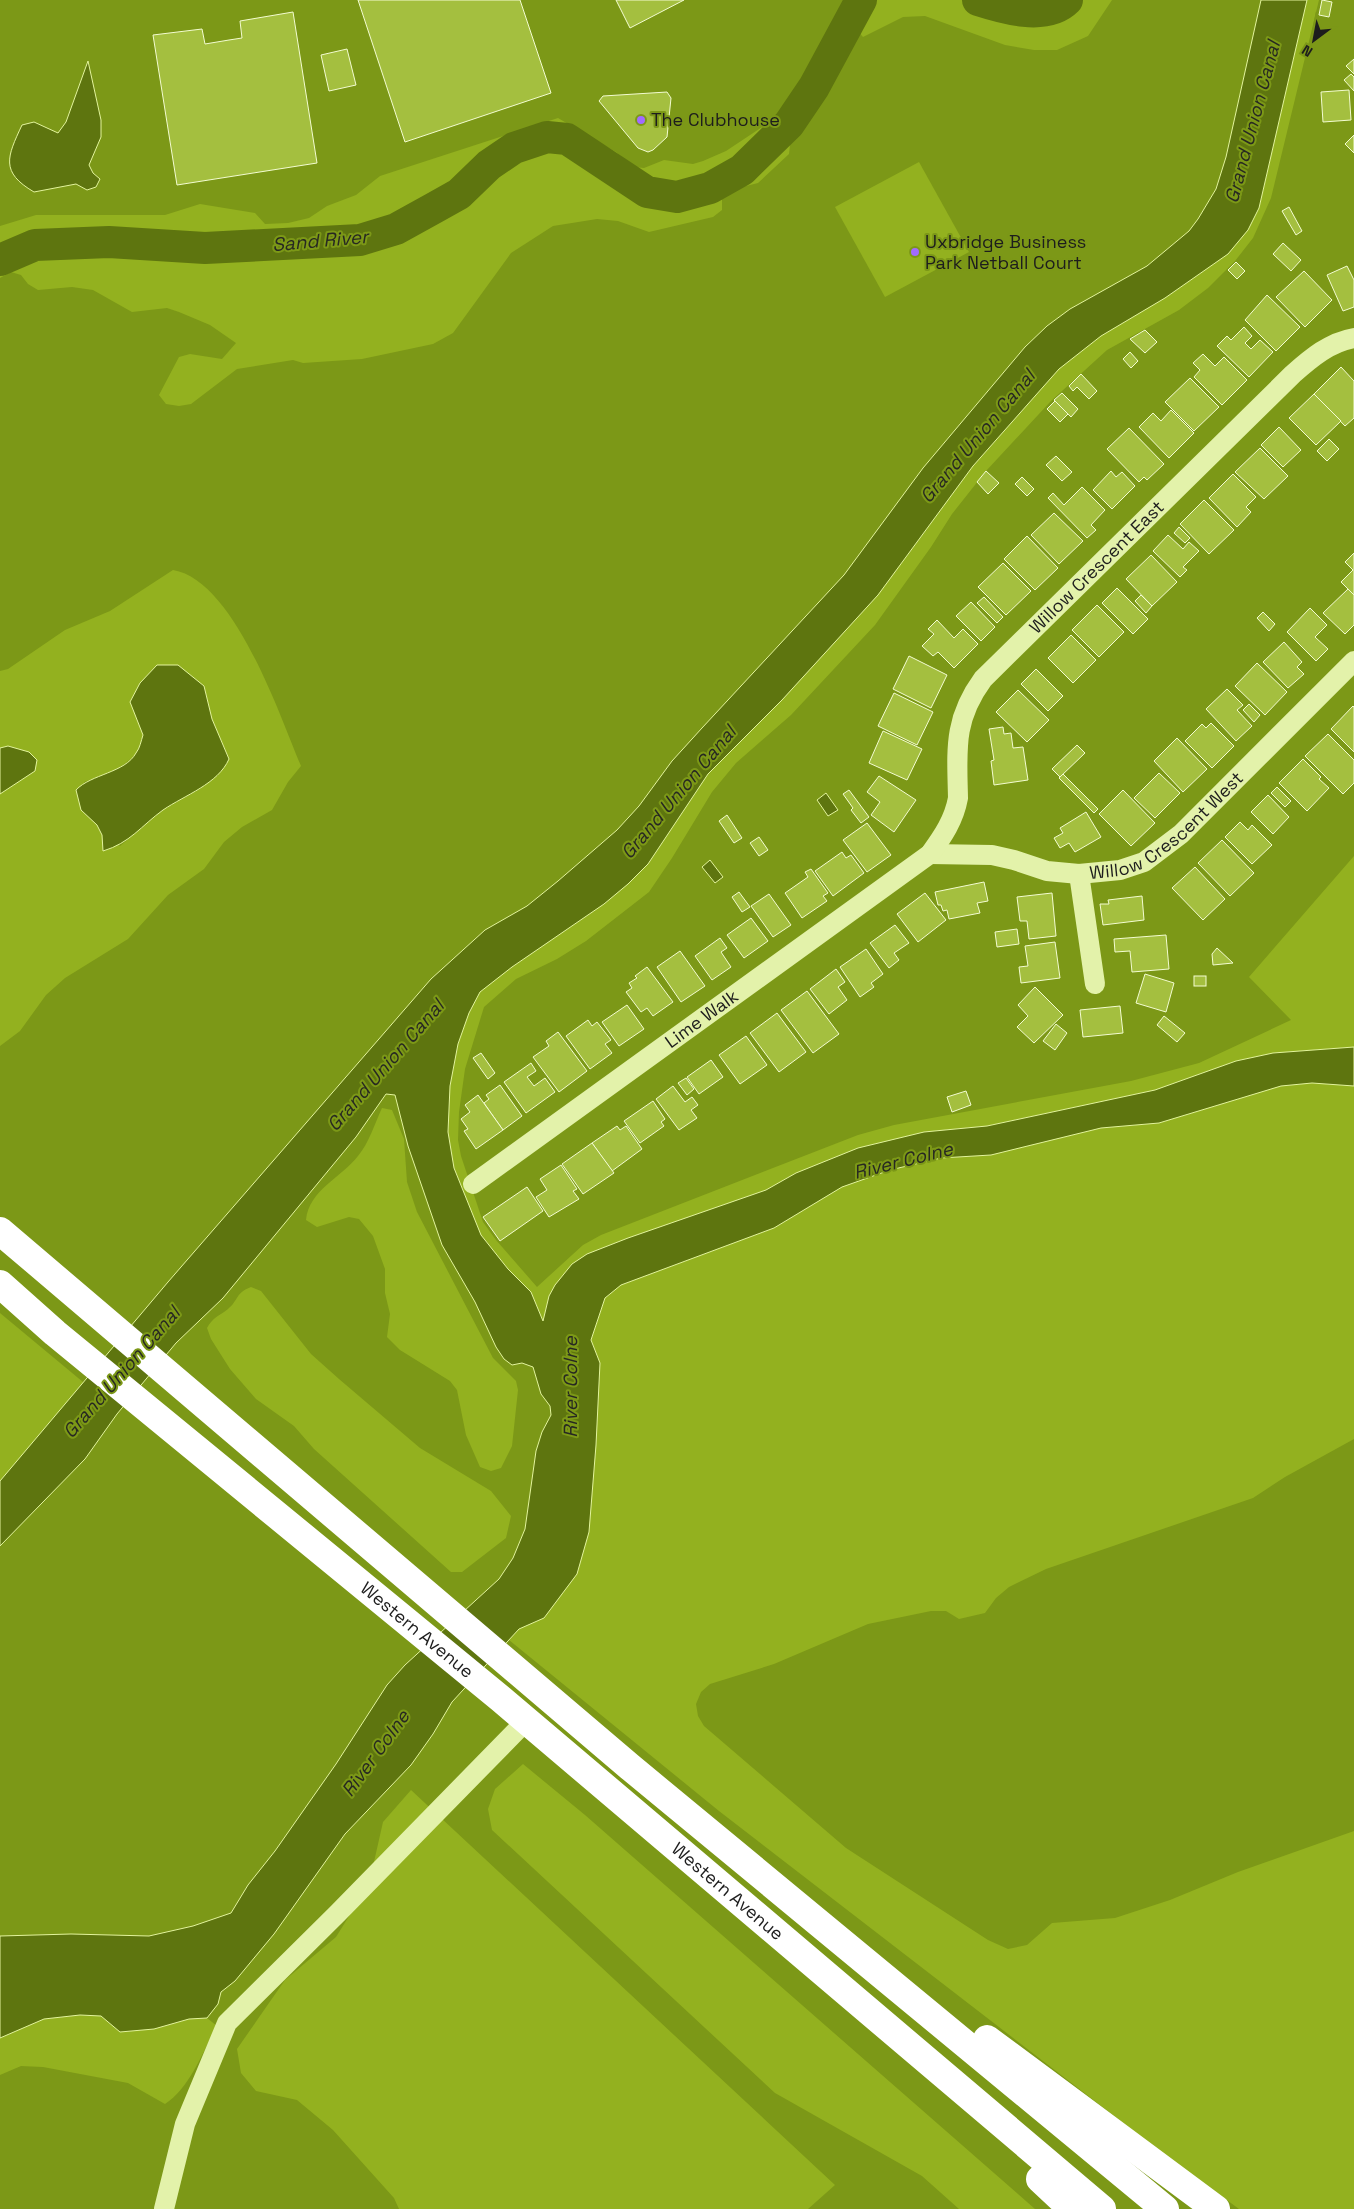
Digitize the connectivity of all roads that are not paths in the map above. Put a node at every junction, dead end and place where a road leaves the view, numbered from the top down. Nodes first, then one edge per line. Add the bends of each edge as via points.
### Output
1 (1354, 338) edge
2 (1354, 661) edge
3 (930, 854) junction
4 (1079, 874) junction
5 (1095, 984) dead end
6 (473, 1184) dead end
7 (0, 1231) edge
8 (0, 1284) edge
9 (526, 1721) junction
10 (630, 1767) junction
11 (832, 1981) junction
12 (164, 2209) edge
13 (1072, 2209) edge
14 (1102, 2209) edge
15 (1165, 2209) edge
16 (1216, 2209) edge

1 - 3 street, Willow Crescent East via 1317,353 1293,374 983,679 973,693 958,730 956,808
2 - 4 street, Willow Crescent West via 1164,848 1134,866
3 - 4 street, Willow Crescent West via 992,855 1047,871
3 - 6 street, Lime Walk
4 - 5 street
7 - 10 highway, Western Avenue
8 - 9 highway, Western Avenue via 56,1334
9 - 11 highway, Western Avenue
9 - 12 street via 227,2023 185,2124
10 - 15 highway
10 - 16 highway via 1034,2075
11 - 13 highway
11 - 14 highway

